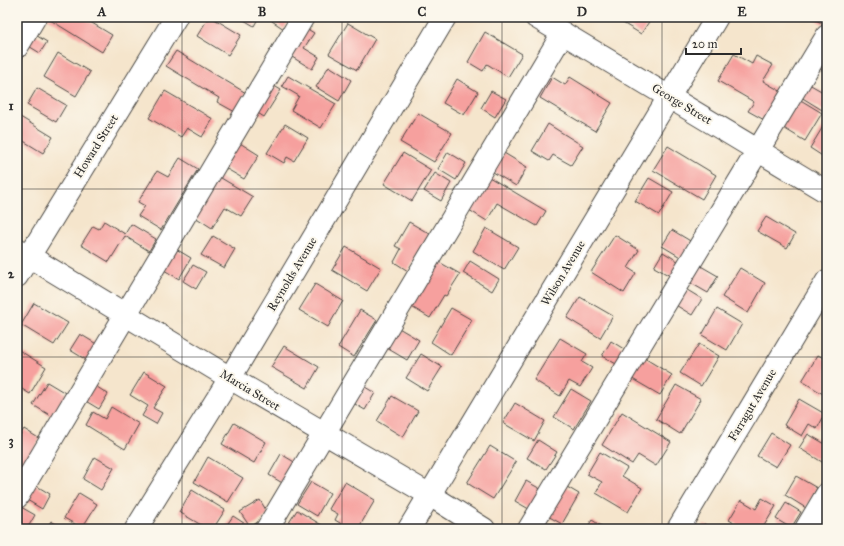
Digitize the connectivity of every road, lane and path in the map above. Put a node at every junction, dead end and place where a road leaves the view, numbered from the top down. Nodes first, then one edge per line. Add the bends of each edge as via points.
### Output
1 (35, 17) edge
2 (176, 17) edge
3 (303, 17) edge
4 (445, 17) edge
5 (536, 17) edge
6 (717, 17) edge
7 (563, 33) junction
8 (827, 36) edge
9 (17, 47) edge
10 (669, 96) junction
11 (758, 151) junction
12 (827, 192) edge
13 (23, 253) edge
14 (17, 276) edge
15 (827, 281) edge
16 (126, 315) junction
17 (230, 378) junction
18 (324, 434) junction
19 (827, 494) edge
20 (430, 495) junction
21 (17, 497) edge
22 (136, 529) edge
23 (267, 529) edge
24 (409, 529) edge
25 (484, 529) edge
26 (529, 529) edge
27 (678, 529) edge
28 (806, 529) edge

1 - 9 street
2 - 13 street, Howard Street
3 - 16 street
4 - 17 street, Reynolds Avenue
5 - 7 street, George Street
6 - 10 street, Wilson Avenue
7 - 10 street, George Street
7 - 18 street
8 - 11 street
10 - 11 street, George Street
10 - 20 street, Wilson Avenue
11 - 12 street, George Street
11 - 26 street
13 - 14 street, Howard Street
13 - 16 street, Marcia Street
15 - 27 street, Farragut Avenue
16 - 17 street, Marcia Street
16 - 21 street
17 - 18 street, Marcia Street
17 - 22 street, Reynolds Avenue
18 - 20 street, Marcia Street
18 - 23 street
19 - 28 street
20 - 24 street, Wilson Avenue
20 - 25 street, Marcia Street

